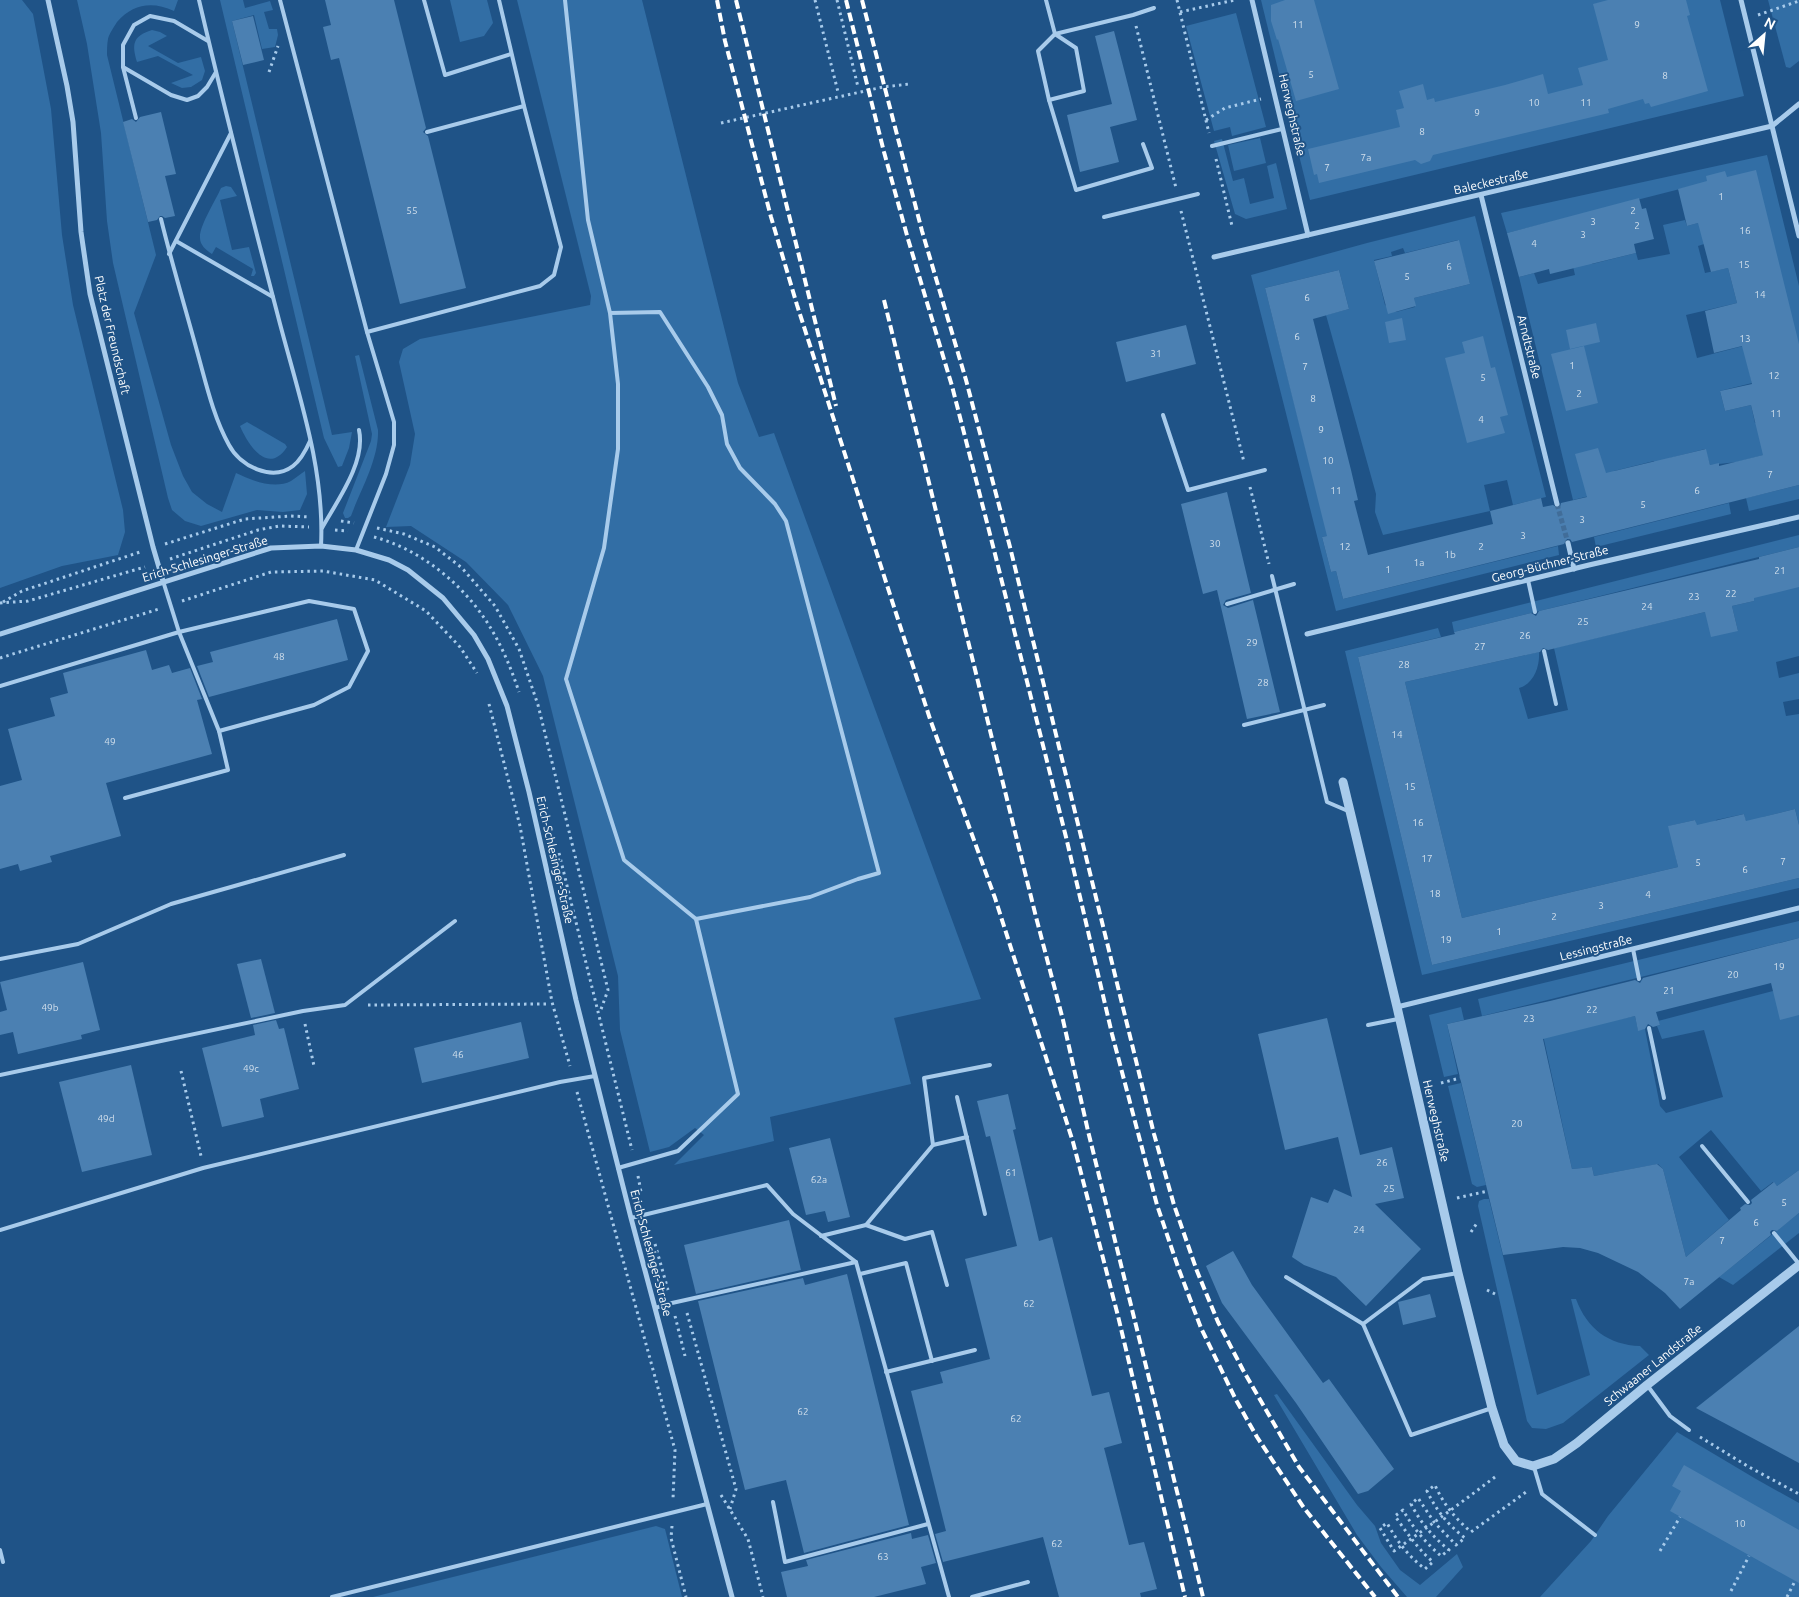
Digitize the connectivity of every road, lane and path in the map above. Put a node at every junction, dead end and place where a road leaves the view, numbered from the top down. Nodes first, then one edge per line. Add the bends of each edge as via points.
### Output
1 (48, 0) edge
2 (198, 0) edge
3 (280, 0) edge
4 (424, 0) edge
5 (499, 0) edge
6 (565, 0) edge
7 (815, 0) edge
8 (837, 0) edge
9 (1046, 0) edge
10 (1178, 0) edge
11 (1234, 0) edge
12 (1252, 0) edge
13 (1741, 0) edge
14 (1799, 0) edge
15 (1154, 8) dead end
16 (1180, 12) junction
17 (1133, 15) junction
18 (1745, 18) junction
19 (1054, 34) junction
20 (208, 41) junction
21 (511, 54) junction
22 (123, 67) junction
23 (216, 72) junction
24 (908, 84) dead end
25 (858, 86) dead end
26 (838, 92) dead end
27 (1275, 96) junction
28 (1050, 100) junction
29 (1799, 104) edge
30 (524, 106) junction
31 (136, 118) dead end
32 (1206, 120) junction
33 (721, 122) dead end
34 (1772, 126) junction
35 (1282, 129) junction
36 (427, 132) dead end
37 (231, 133) junction
38 (1144, 144) dead end
39 (1212, 146) junction
40 (1198, 194) dead end
41 (1481, 195) junction
42 (1178, 199) junction
43 (1104, 217) dead end
44 (161, 219) dead end
45 (1232, 226) dead end
46 (1308, 235) junction
47 (1799, 236) edge
48 (176, 241) junction
49 (170, 254) junction
50 (1214, 257) dead end
51 (273, 297) junction
52 (610, 313) junction
53 (367, 332) junction
54 (1163, 415) dead end
55 (359, 430) dead end
56 (310, 441) junction
57 (1265, 470) dead end
58 (1247, 474) junction
59 (1557, 504) tunnel mouth
60 (1799, 517) edge
61 (321, 518) junction
62 (328, 518) junction
63 (279, 526) dead end
64 (365, 526) junction
65 (322, 528) junction
66 (1568, 543) tunnel mouth
67 (321, 546) junction
68 (153, 548) junction
69 (356, 550) junction
70 (158, 563) junction
71 (1574, 569) junction
72 (1272, 576) joint
73 (1528, 580) junction
74 (163, 581) junction
75 (1294, 584) dead end
76 (1275, 589) junction
77 (0, 603) edge
78 (1227, 604) dead end
79 (171, 605) junction
80 (1535, 612) dead end
81 (179, 632) junction
82 (0, 634) edge
83 (1307, 634) dead end
84 (1544, 651) dead end
85 (0, 658) edge
86 (480, 678) dead end
87 (0, 686) edge
88 (487, 696) dead end
89 (1556, 704) dead end
90 (1324, 705) dead end
91 (1304, 710) junction
92 (1244, 725) dead end
93 (218, 731) junction
94 (1343, 782) dead end
95 (125, 798) dead end
96 (1350, 811) junction
97 (344, 855) dead end
98 (1799, 908) edge
99 (696, 919) junction
100 (455, 921) dead end
101 (1633, 949) junction
102 (0, 959) edge
103 (1639, 979) dead end
104 (548, 1004) dead end
105 (345, 1005) junction
106 (1397, 1007) junction
107 (302, 1011) junction
108 (600, 1013) dead end
109 (1400, 1019) junction
110 (1368, 1025) dead end
111 (1649, 1028) dead end
112 (990, 1065) dead end
113 (314, 1066) dead end
114 (181, 1071) dead end
115 (0, 1075) edge
116 (595, 1076) junction
117 (1460, 1078) dead end
118 (573, 1080) junction
119 (1441, 1083) dead end
120 (957, 1097) dead end
121 (1664, 1098) dead end
122 (966, 1137) junction
123 (933, 1145) junction
124 (1702, 1146) dead end
125 (203, 1168) junction
126 (618, 1168) junction
127 (1488, 1191) dead end
128 (1442, 1201) junction
129 (1748, 1202) dead end
130 (985, 1214) dead end
131 (631, 1218) junction
132 (1478, 1223) dead end
133 (866, 1225) junction
134 (0, 1230) edge
135 (1471, 1232) dead end
136 (1774, 1233) dead end
137 (822, 1236) junction
138 (856, 1262) junction
139 (1799, 1264) edge
140 (1458, 1273) junction
141 (860, 1274) junction
142 (1286, 1277) dead end
143 (947, 1285) dead end
144 (1487, 1290) dead end
145 (1495, 1294) dead end
146 (672, 1303) junction
147 (656, 1308) junction
148 (1363, 1324) junction
149 (975, 1350) dead end
150 (686, 1361) dead end
151 (932, 1361) junction
152 (886, 1372) junction
153 (1647, 1385) junction
154 (1492, 1408) junction
155 (1689, 1430) joint
156 (1533, 1466) junction
157 (1495, 1477) dead end
158 (1526, 1492) dead end
159 (720, 1494) dead end
160 (1799, 1494) edge
161 (773, 1502) dead end
162 (707, 1504) junction
163 (730, 1509) junction
164 (1450, 1511) junction
165 (672, 1513) junction
166 (1442, 1517) junction
167 (1680, 1517) dead end
168 (1434, 1522) junction
169 (928, 1524) junction
170 (1426, 1528) junction
171 (1419, 1533) junction
172 (1595, 1535) dead end
173 (1411, 1539) junction
174 (1401, 1546) junction
175 (0, 1550) edge
176 (1660, 1551) dead end
177 (1749, 1556) dead end
178 (3, 1562) dead end
179 (1795, 1581) dead end
180 (1028, 1582) dead end
181 (1731, 1591) dead end
182 (332, 1597) edge
183 (686, 1597) edge
184 (732, 1597) edge
185 (763, 1597) edge
186 (949, 1597) edge
187 (972, 1597) edge
188 (1787, 1597) edge

1 - 68 street, Platz der Freundschaft via 73,122 81,232 90,294
2 - 20 lane
3 - 53 lane
4 - 21 lane via 445,74
5 - 21 lane
6 - 52 lane via 588,220
7 - 26 path
8 - 25 path
9 - 19 lane
10 - 16 path
11 - 16 path
12 - 27 street, Herweghstraße
13 - 18 street
14 - 18 path
15 - 17 lane
16 - 32 path
17 - 19 lane
17 - 42 path
18 - 34 street
19 - 28 lane via 1038,51
19 - 28 lane via 1076,48 1084,91
20 - 22 lane via 174,20 150,16 134,25 123,45
20 - 23 lane
21 - 30 lane
22 - 23 lane via 171,95 187,100 198,96
22 - 31 lane
23 - 37 lane
24 - 33 path
27 - 32 path via 1225,108
27 - 35 street, Herweghstraße
28 - 38 lane via 1076,190 1152,168
29 - 34 street
30 - 36 lane
30 - 53 lane via 561,247 554,275 540,286
32 - 39 path
34 - 41 street, Baleckestraße
34 - 47 street
35 - 39 lane
35 - 46 street, Herweghstraße
37 - 48 lane
37 - 51 lane
39 - 45 path
40 - 42 lane
41 - 46 street, Baleckestraße
41 - 59 street, Arndtstraße
42 - 43 lane
42 - 58 path
44 - 49 lane
46 - 50 street, Baleckestraße
48 - 49 lane
48 - 51 lane
49 - 56 lane via 214,412 230,446 247,464 259,471 276,474 293,466
51 - 56 lane
52 - 99 lane via 618,384 618,449 604,548 566,678 624,860
52 - 99 lane via 660,312 722,415 727,444 740,468 775,504 786,521 879,873 810,897
53 - 64 lane via 394,422 394,445
54 - 58 lane via 1188,490
55 - 62 lane via 360,452
56 - 61 lane
57 - 58 lane
58 - 72 path
60 - 71 street, Georg-Büchner-Straße
61 - 65 lane
61 - 68 path via 245,519
62 - 64 path
62 - 65 lane
63 - 70 path
64 - 69 lane
64 - 108 path via 404,534 435,547 462,568 495,606 519,649 538,705 608,990
65 - 67 lane
66 - 71 street
67 - 69 street, Erich-Schlesinger-Straße
67 - 74 street, Erich-Schlesinger-Straße via 271,548
68 - 70 street, Platz der Freundschaft
68 - 77 path via 22,591
69 - 116 street, Erich-Schlesinger-Straße via 389,560 425,583 458,615 488,658 507,706
70 - 74 street, Platz der Freundschaft
70 - 77 path via 28,601
71 - 73 street, Georg-Büchner-Straße
72 - 76 lane
73 - 80 lane
73 - 83 street, Georg-Büchner-Straße
74 - 79 lane
74 - 82 street, Erich-Schlesinger-Straße
75 - 76 lane
76 - 78 lane
76 - 91 lane
79 - 81 lane
79 - 85 path
79 - 86 path via 271,572 323,571 375,580 426,611 460,647
81 - 87 lane
81 - 93 lane
81 - 93 lane via 309,601 354,609 368,651 349,687 314,705
84 - 89 lane
88 - 118 path via 520,826 552,1002
90 - 91 lane
91 - 92 lane
91 - 96 lane via 1327,802
93 - 95 lane via 228,770
94 - 96 street, Herweghstraße
96 - 106 street, Herweghstraße
97 - 102 lane via 171,904 78,944
98 - 101 street, Lessingstraße
99 - 126 lane via 738,1094 678,1152
100 - 105 lane
101 - 103 lane
101 - 106 street, Lessingstraße
104 - 105 path
105 - 107 lane
106 - 109 street, Herweghstraße
107 - 113 path
107 - 115 lane
109 - 110 lane
109 - 128 street, Herweghstraße
111 - 121 lane
112 - 123 lane via 924,1078
114 - 125 path
116 - 118 lane
116 - 126 street, Erich-Schlesinger-Straße
117 - 119 path
118 - 125 lane
118 - 165 path via 675,1450
120 - 122 lane
122 - 123 lane
122 - 130 lane
123 - 133 lane
124 - 129 lane
125 - 134 lane
126 - 131 street, Erich-Schlesinger-Straße
127 - 128 path
128 - 140 street, Herweghstraße
131 - 137 lane via 768,1186 793,1214
131 - 147 street, Erich-Schlesinger-Straße
132 - 135 path
133 - 137 lane
133 - 143 lane via 905,1239 932,1232
136 - 139 lane
137 - 138 lane
138 - 141 lane
138 - 146 lane
139 - 153 street, Schwaaner Landstraße
140 - 148 lane via 1423,1279
140 - 154 street, Herweghstraße
141 - 151 lane via 906,1263
141 - 152 lane
142 - 148 lane
144 - 145 path
146 - 147 lane
146 - 150 path
146 - 163 path via 688,1314 736,1488
147 - 162 street, Erich-Schlesinger-Straße
148 - 154 lane via 1411,1435
149 - 151 lane
151 - 152 lane
152 - 169 lane
153 - 155 lane via 1670,1416
153 - 156 street, Schwaaner Landstraße via 1577,1443 1554,1459
154 - 156 street, Herweghstraße via 1504,1445 1516,1461
155 - 160 path
156 - 172 lane via 1542,1494
157 - 164 path
158 - 164 path via 1471,1532
159 - 163 path
161 - 169 lane via 784,1562
162 - 165 lane
162 - 184 street, Erich-Schlesinger-Straße
163 - 185 path via 748,1539
164 - 166 path
164 - 166 path via 1434,1486 1427,1492
165 - 182 lane
165 - 183 path via 671,1538
166 - 168 path
166 - 168 path via 1465,1538 1456,1545
167 - 176 path
168 - 170 path
168 - 170 path via 1418,1498 1411,1504
169 - 186 lane
170 - 171 path
170 - 171 path via 1449,1550 1441,1556
171 - 173 path
171 - 173 path via 1403,1510 1395,1516
173 - 174 path
173 - 174 path via 1433,1562 1424,1569
174 - 174 path via 1394,1551 1380,1528 1387,1523
175 - 178 lane
177 - 181 path
179 - 188 path
180 - 187 lane

